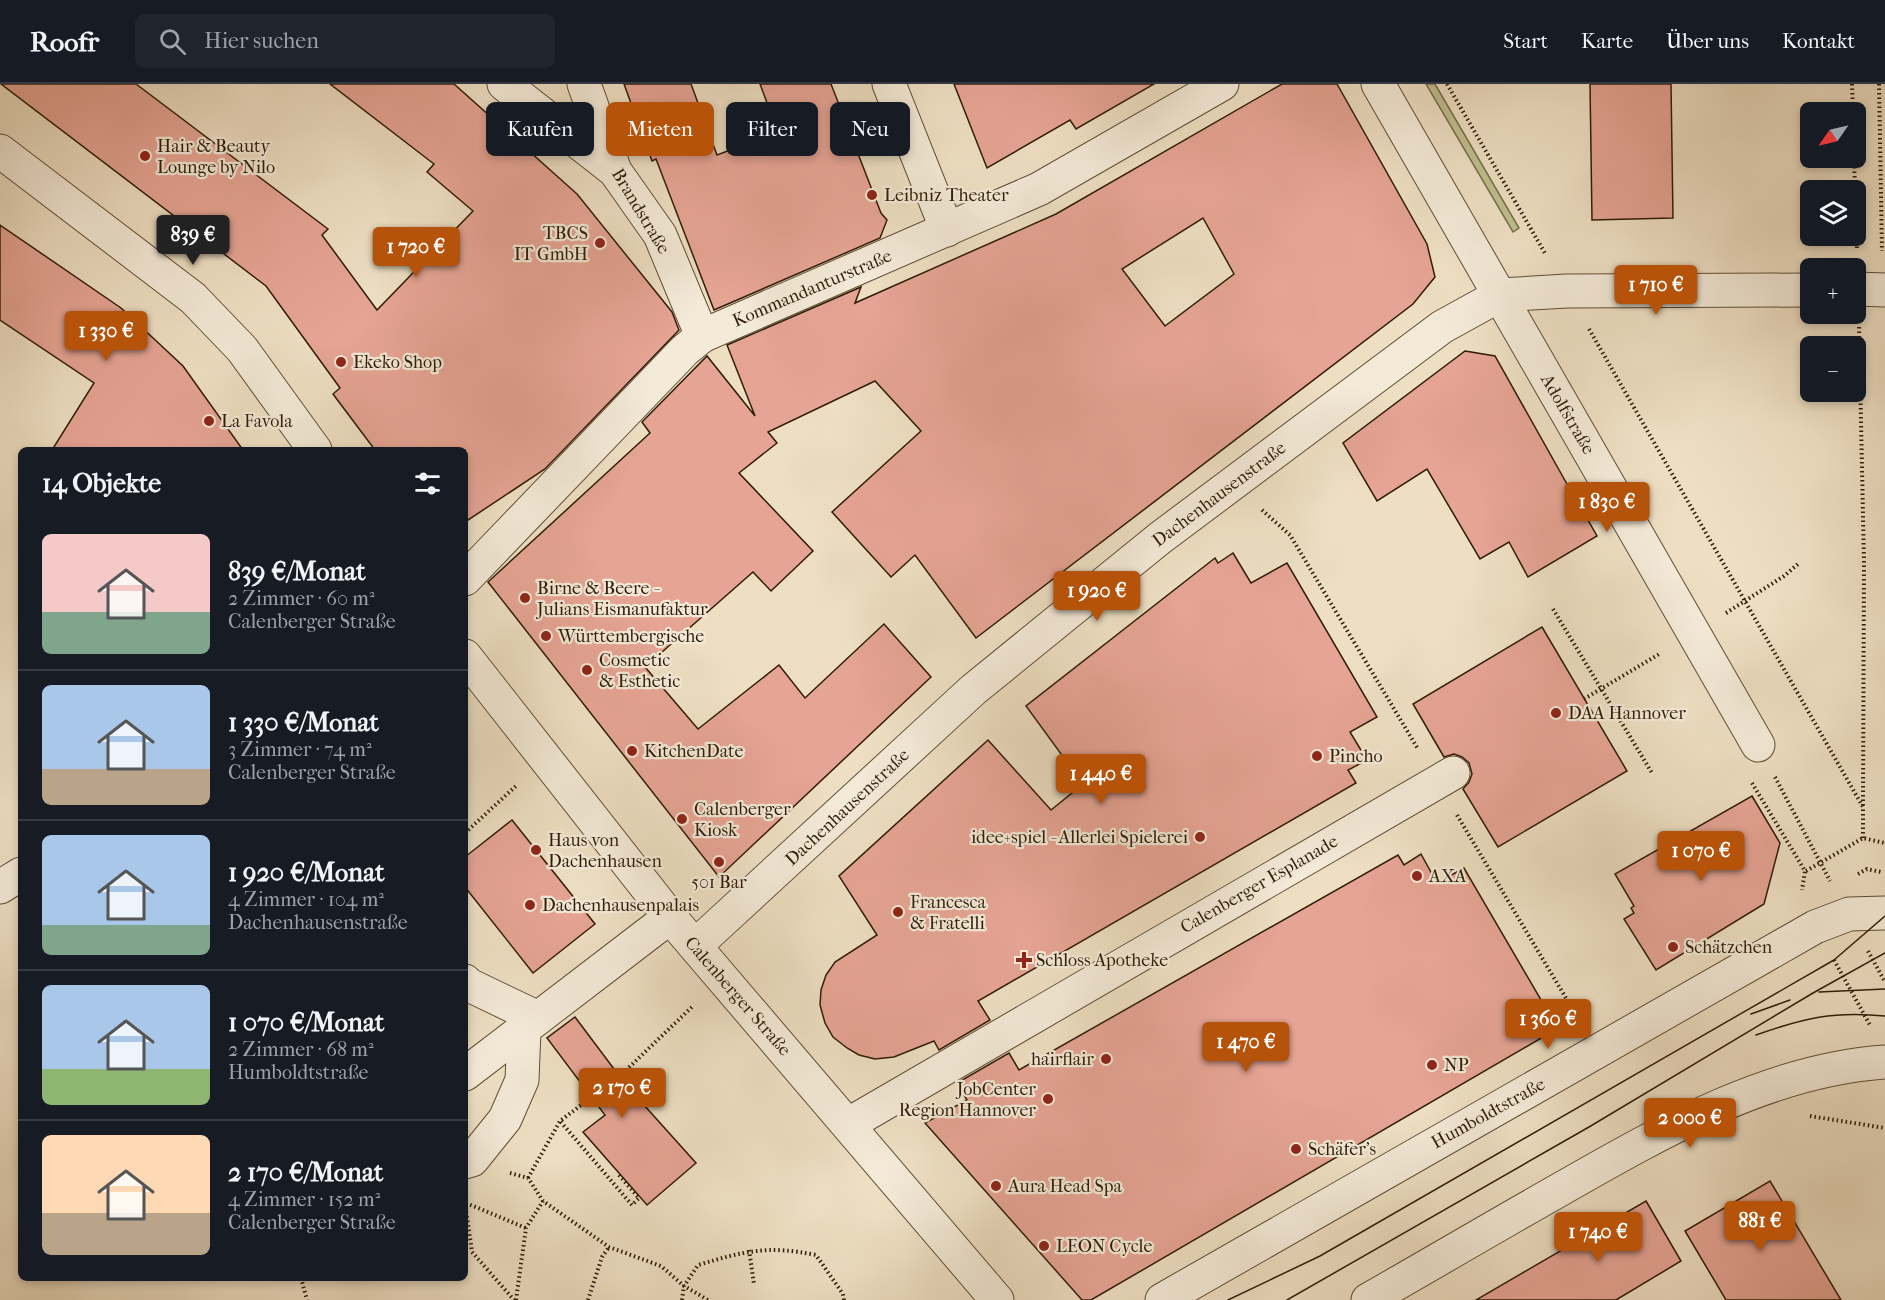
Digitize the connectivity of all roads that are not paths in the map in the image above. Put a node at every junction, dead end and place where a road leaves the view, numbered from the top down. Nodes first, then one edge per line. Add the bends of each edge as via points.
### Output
1 (504, 84) edge
2 (584, 84) edge
3 (889, 84) edge
4 (1222, 84) edge
5 (1378, 84) edge
6 (0, 151) edge
7 (615, 171) junction
8 (947, 230) junction
9 (1800, 290) edge
10 (1500, 295) junction
11 (702, 336) junction
12 (313, 447) edge
13 (468, 576) edge
14 (468, 660) edge
15 (1758, 745) road end
16 (1454, 773) dead end
17 (18, 876) edge
18 (0, 887) edge
19 (1885, 914) edge
20 (670, 916) junction
21 (695, 946) junction
22 (468, 985) edge
23 (531, 1024) junction
24 (1880, 1048) edge
25 (468, 1072) edge
26 (849, 1124) junction
27 (468, 1161) edge
28 (997, 1300) edge
29 (1162, 1300) edge
30 (1368, 1300) edge

1 - 7 street
2 - 7 street, Brandstraße
3 - 8 street
4 - 8 street, Kommandanturstraße via 1039,189
5 - 10 street, Adolfstraße
6 - 12 street via 193,298 242,349
7 - 11 street, Brandstraße via 660,235
8 - 11 street, Kommandanturstraße
9 - 10 street, Dachenhausenstraße
10 - 15 street, Adolfstraße
10 - 21 street, Dachenhausenstraße via 1442,327 1235,481 982,682
11 - 13 street, Kommandanturstraße via 684,350
14 - 20 street, Calenberger Straße
16 - 26 street, Calenberger Esplanade
17 - 18 street
19 - 29 street, Humboldtstraße via 1849,914 1815,927
20 - 21 street, Calenberger Straße
20 - 23 street
21 - 26 street, Calenberger Straße
22 - 23 street
23 - 25 street
23 - 27 street via 522,1080 505,1119
24 - 30 street via 1854,1064 1806,1074 1745,1096 1614,1158
26 - 28 street, Calenberger Straße

